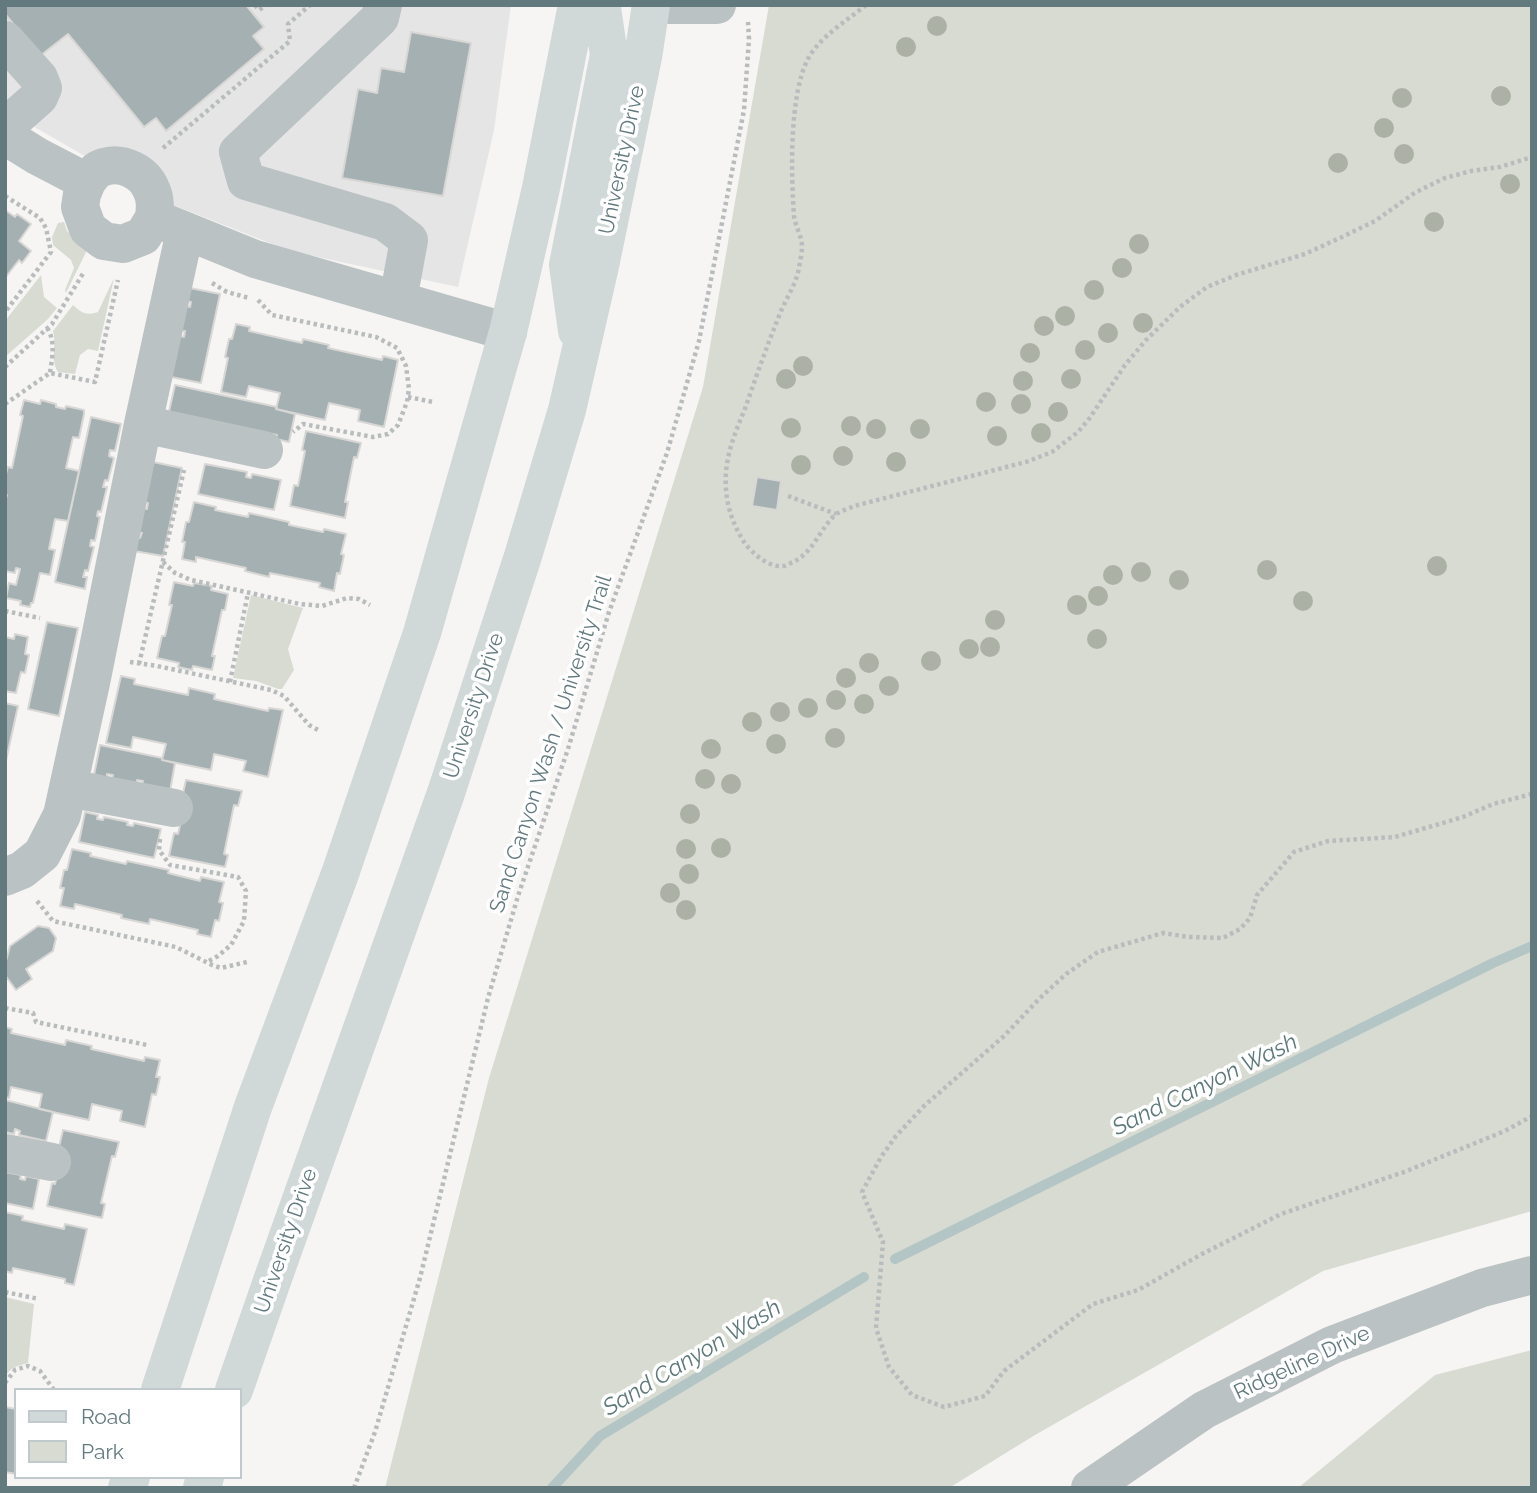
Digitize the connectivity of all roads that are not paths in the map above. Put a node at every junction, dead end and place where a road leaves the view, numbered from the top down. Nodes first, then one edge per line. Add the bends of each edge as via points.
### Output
1 (383, 5) edge
2 (576, 5) edge
3 (594, 5) edge
4 (651, 5) edge
5 (669, 5) edge
6 (733, 11) edge
7 (5, 40) edge
8 (5, 127) edge
9 (5, 136) edge
10 (87, 182) junction
11 (169, 224) junction
12 (398, 300) junction
13 (508, 332) junction
14 (580, 354) junction
15 (143, 425) junction
16 (277, 445) road end
17 (68, 788) junction
18 (167, 819) road end
19 (19, 886) edge
20 (5, 1153) edge
21 (52, 1161) dead end
22 (1532, 1275) edge
23 (161, 1388) edge
24 (235, 1388) edge
25 (1090, 1488) edge

1 - 12 street via 380,18 238,152 246,181 384,222 409,240
2 - 13 main road
3 - 14 main road via 602,8 609,55 568,265
4 - 14 main road, University Drive
5 - 6 street
7 - 8 street via 43,88
9 - 10 street
10 - 11 street via 101,167 134,170 145,178
10 - 11 street via 80,207 88,229 104,241 123,244
11 - 12 street via 255,259
11 - 15 street
12 - 13 street
13 - 23 main road via 422,633 340,874 253,1107
14 - 24 main road, University Drive via 568,410 446,793
15 - 16 street
15 - 17 street
17 - 18 street
17 - 19 street via 62,815 42,854 22,870
20 - 21 street
22 - 25 street, Ridgeline Drive via 1482,1288 1332,1345 1204,1410

